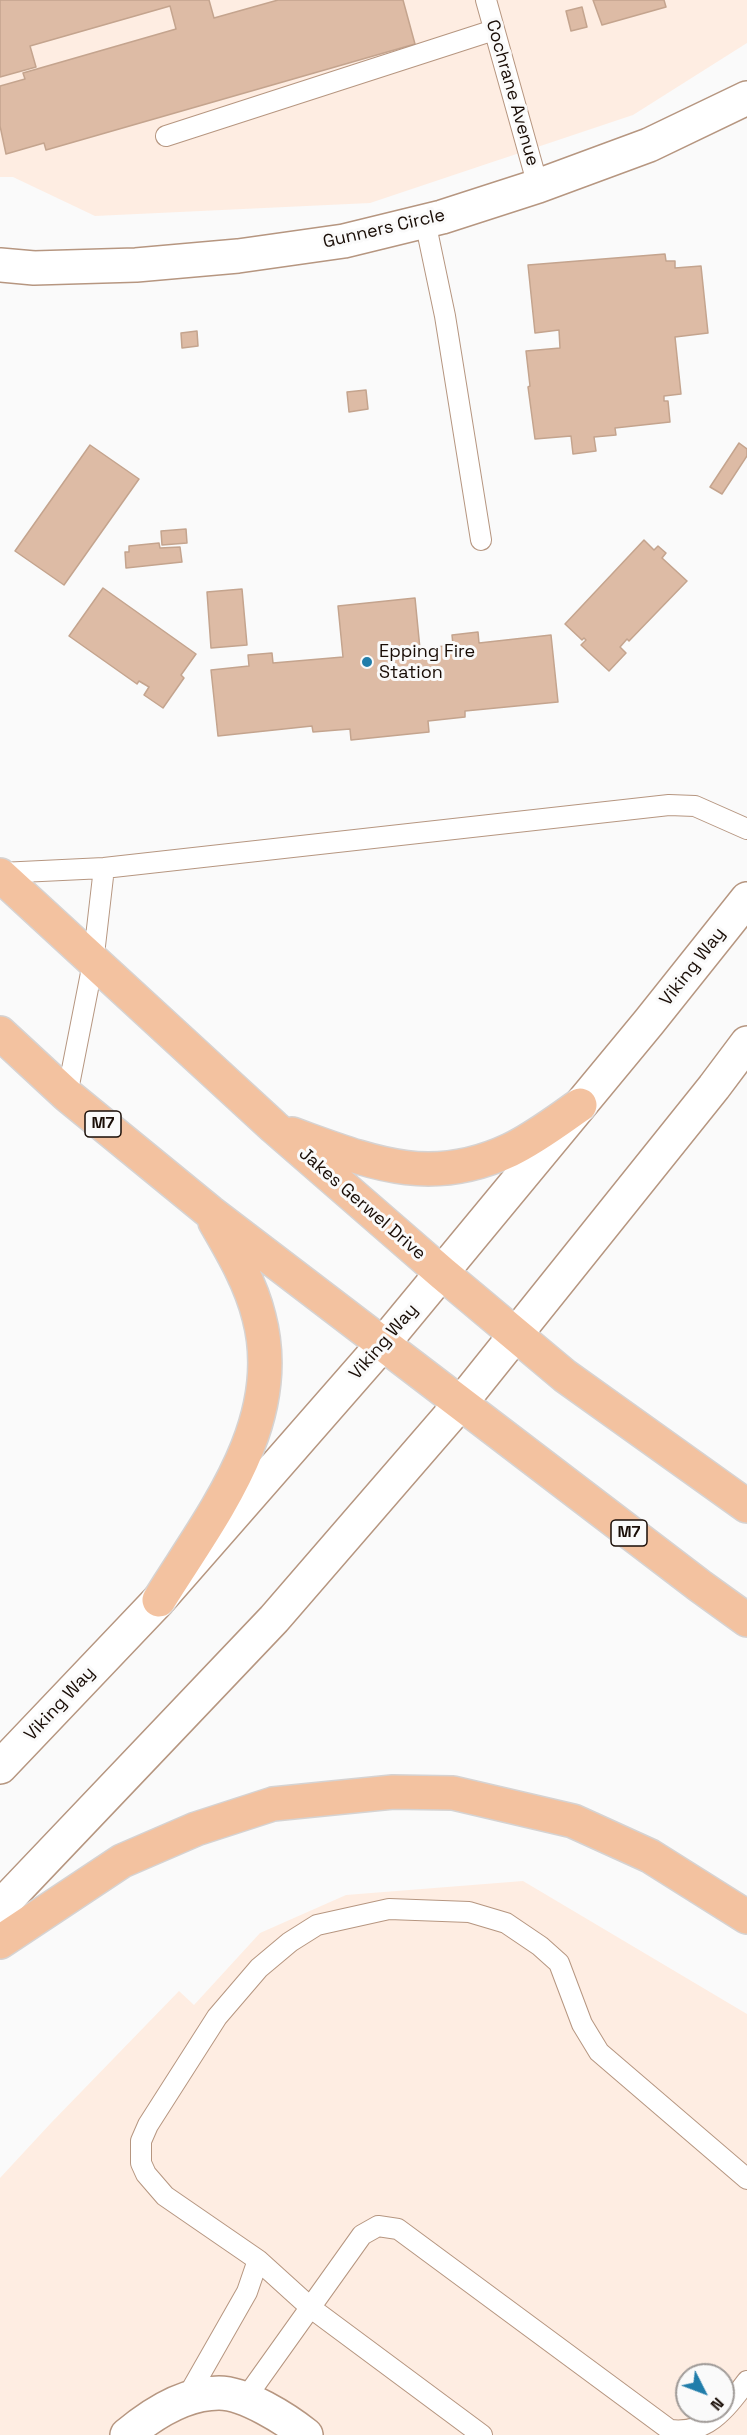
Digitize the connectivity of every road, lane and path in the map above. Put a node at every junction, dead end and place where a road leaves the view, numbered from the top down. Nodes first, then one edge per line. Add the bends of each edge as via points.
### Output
1 (486, 0) edge
2 (494, 30) junction
3 (747, 98) edge
4 (166, 136) dead end
5 (538, 186) junction
6 (425, 221) junction
7 (0, 265) edge
8 (481, 540) dead end
9 (747, 829) edge
10 (104, 868) junction
11 (0, 874) edge
12 (747, 899) edge
13 (93, 963) junction
14 (0, 1033) edge
15 (747, 1043) edge
16 (68, 1095) junction
17 (580, 1105) junction
18 (274, 1127) junction
19 (210, 1212) junction
20 (442, 1274) junction
21 (515, 1335) junction
22 (382, 1345) junction
23 (460, 1404) junction
24 (747, 1506) edge
25 (159, 1600) junction
26 (747, 1620) edge
27 (0, 1767) edge
28 (0, 1907) edge
29 (747, 1917) edge
30 (0, 1942) edge
31 (747, 2179) edge
32 (258, 2260) junction
33 (311, 2308) junction
34 (747, 2381) edge
35 (232, 2396) junction
36 (186, 2399) junction
37 (127, 2435) edge
38 (306, 2435) edge
39 (482, 2435) edge

1 - 2 lane, Cochrane Avenue
2 - 4 lane
2 - 5 lane, Cochrane Avenue
3 - 5 main road, Gunners Circle via 649,145
5 - 6 main road, Gunners Circle
6 - 7 main road, Gunners Circle via 344,241 238,256 136,265
6 - 8 lane via 445,316
9 - 10 lane via 695,806 669,805
10 - 11 lane
10 - 13 lane
11 - 13 highway, Jakes Gerwel Drive
12 - 17 main road, Viking Way
13 - 16 lane
13 - 18 highway, Jakes Gerwel Drive
14 - 16 highway, M7
15 - 21 main road
16 - 19 highway, M7
17 - 18 highway via 511,1149 478,1163 431,1170 381,1164
17 - 20 main road, Viking Way
18 - 20 highway, Jakes Gerwel Drive
19 - 22 highway, M7
19 - 25 highway via 238,1264 259,1317 266,1385 255,1430 234,1475
20 - 21 highway, Jakes Gerwel Drive
20 - 22 main road, Viking Way
21 - 23 main road
21 - 24 highway, Jakes Gerwel Drive via 565,1376
22 - 23 highway, M7
22 - 25 main road, Viking Way
23 - 26 highway, M7
23 - 28 main road via 274,1619
25 - 27 main road, Viking Way
29 - 30 highway via 650,1856 573,1821 453,1793 393,1792 273,1803 196,1829 122,1861
31 - 32 lane via 599,2052 582,2024 559,1963 540,1946 506,1923 469,1912 389,1909 317,1925 259,1968 217,2017 141,2141 141,2163 165,2196
32 - 33 lane
32 - 36 lane via 247,2292
33 - 34 lane via 362,2235 378,2226 398,2229 681,2435 714,2424
33 - 35 lane
33 - 39 lane
35 - 36 main road
35 - 38 main road
36 - 37 main road via 160,2410

